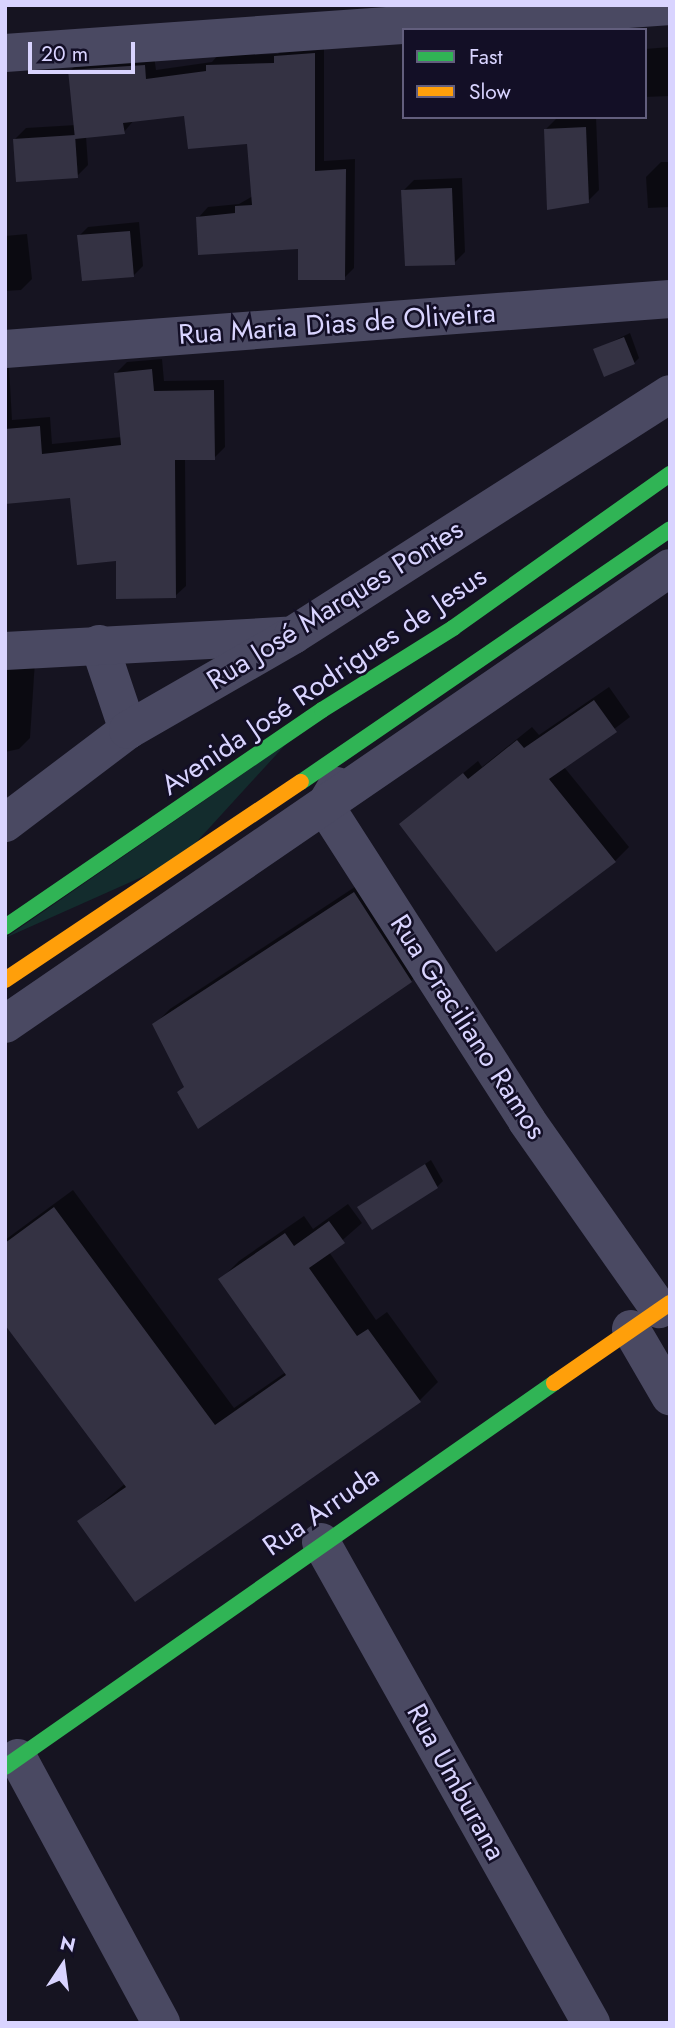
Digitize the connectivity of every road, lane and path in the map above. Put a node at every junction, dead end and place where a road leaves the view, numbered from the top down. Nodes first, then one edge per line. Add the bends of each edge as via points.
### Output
1 (670, 6) edge
2 (5, 53) edge
3 (670, 299) edge
4 (5, 349) edge
5 (670, 394) edge
6 (670, 474) edge
7 (670, 529) edge
8 (670, 568) edge
9 (293, 635) junction
10 (99, 644) junction
11 (5, 650) edge
12 (128, 730) junction
13 (365, 739) junction
14 (325, 806) junction
15 (5, 823) edge
16 (5, 927) edge
17 (5, 980) edge
18 (5, 1024) edge
19 (653, 1313) edge
20 (670, 1396) edge
21 (321, 1542) junction
22 (12, 1763) edge
23 (161, 2023) edge
24 (591, 2023) edge

1 - 2 street
3 - 4 street, Rua Maria Dias de Oliveira
5 - 9 street, Rua José Marques Pontes
6 - 16 main road, Avenida José Rodrigues de Jesus via 453,628 322,710
7 - 13 main road
8 - 14 street
9 - 10 street
9 - 12 street, Rua José Marques Pontes
10 - 11 street
10 - 12 street
12 - 15 street, Rua José Marques Pontes
13 - 14 street
13 - 17 main road
14 - 18 street
14 - 19 street, Rua Graciliano Ramos
19 - 20 street, Rua Graciliano Ramos
19 - 21 main road, Rua Arruda
21 - 22 main road, Rua Arruda
21 - 24 street, Rua Umburana
22 - 23 street

